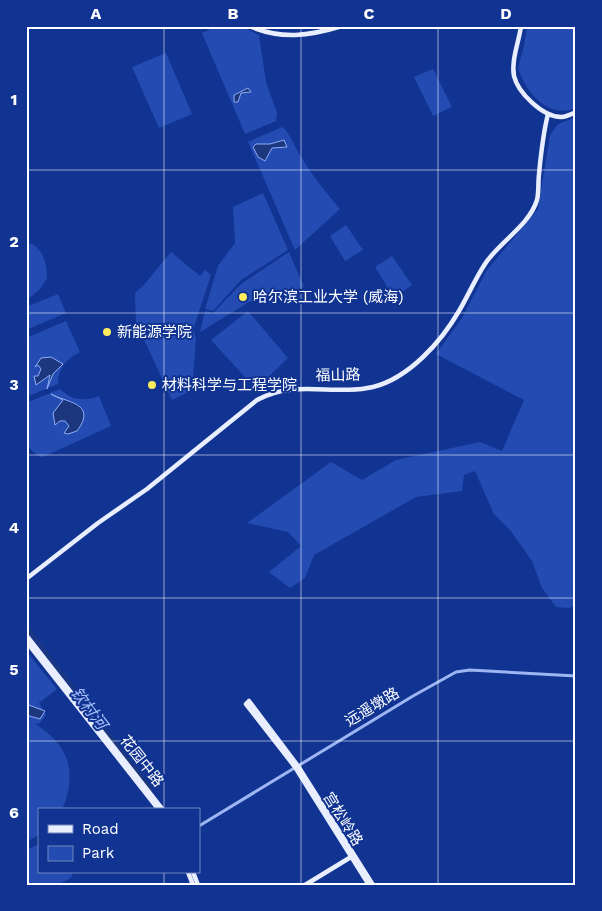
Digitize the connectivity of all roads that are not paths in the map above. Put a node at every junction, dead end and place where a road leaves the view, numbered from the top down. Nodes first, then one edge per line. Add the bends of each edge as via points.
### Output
1 (249, 26) edge
2 (342, 26) edge
3 (520, 26) edge
4 (576, 112) edge
5 (548, 114) junction
6 (26, 579) edge
7 (26, 634) edge
8 (26, 641) edge
9 (576, 676) edge
10 (296, 767) junction
11 (157, 808) edge
12 (161, 808) edge
13 (200, 825) edge
14 (351, 857) junction
15 (304, 885) edge
16 (369, 885) edge
17 (373, 885) edge

1 - 2 main road via 266,33 300,36
3 - 5 main road via 513,68 516,83
4 - 5 main road via 562,117
5 - 6 main road, 福山路 via 536,201 525,221 485,264 458,313 420,360 405,372 373,387 338,390 296,388 269,393 148,489
7 - 12 main road, 花园中路
8 - 11 main road
9 - 10 street, 远遥墩路 via 456,672
10 - 10 main road via 249,701 246,704
10 - 13 street, 远遥墩路
10 - 14 main road, 宫松岭路
10 - 17 main road
14 - 15 main road
14 - 16 main road, 宫松岭路

